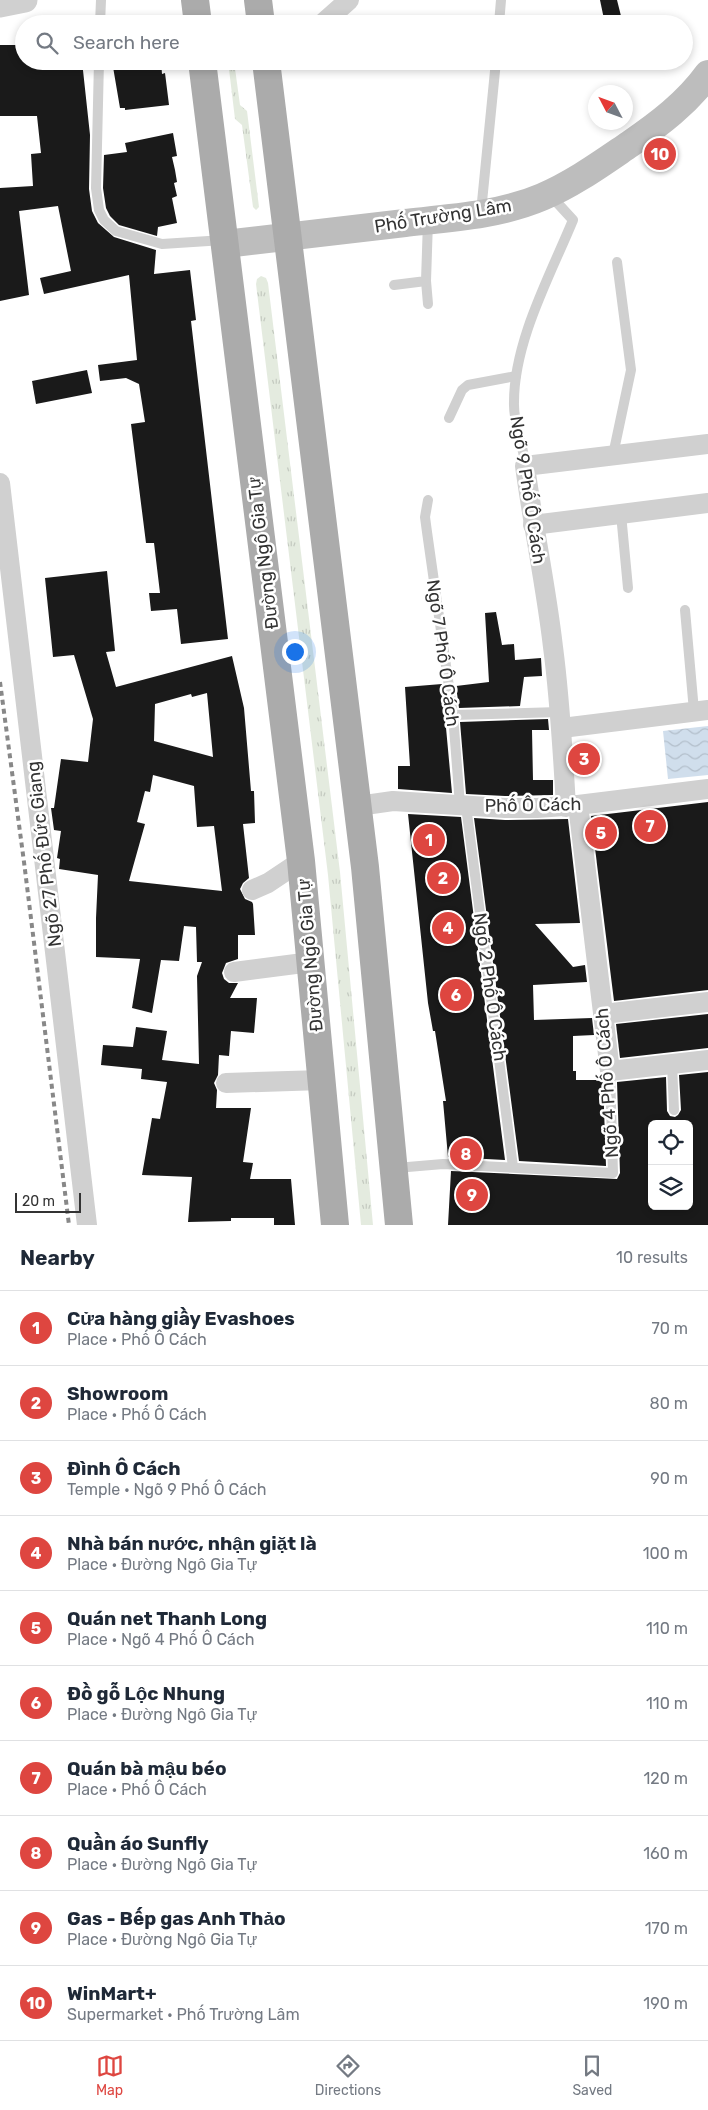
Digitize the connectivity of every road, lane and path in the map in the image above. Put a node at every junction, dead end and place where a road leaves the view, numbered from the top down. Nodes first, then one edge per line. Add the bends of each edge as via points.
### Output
1 (25, 0) edge
2 (101, 0) edge
3 (195, 0) edge
4 (258, 0) edge
5 (349, 0) edge
6 (501, 0) edge
7 (0, 5) edge
8 (100, 15) edge
9 (197, 15) edge
10 (260, 15) edge
11 (332, 15) edge
12 (500, 15) edge
13 (99, 70) edge
14 (203, 70) edge
15 (270, 70) edge
16 (495, 70) edge
17 (705, 87) edge
18 (548, 194) junction
19 (481, 213) junction
20 (428, 220) junction
21 (288, 236) junction
22 (225, 242) junction
23 (617, 262) dead end
24 (426, 281) junction
25 (394, 285) dead end
26 (428, 304) dead end
27 (516, 376) junction
28 (449, 418) dead end
29 (708, 444) edge
30 (613, 455) junction
31 (526, 466) junction
32 (0, 483) edge
33 (428, 500) dead end
34 (708, 503) edge
35 (621, 514) junction
36 (533, 525) junction
37 (628, 588) dead end
38 (685, 610) dead end
39 (701, 711) edge
40 (453, 715) junction
41 (561, 720) junction
42 (708, 789) edge
43 (358, 806) junction
44 (463, 806) junction
45 (572, 806) junction
46 (301, 861) junction
47 (252, 890) dead end
48 (311, 962) junction
49 (234, 972) dead end
50 (708, 1002) edge
51 (603, 1014) junction
52 (708, 1060) edge
53 (672, 1064) junction
54 (610, 1071) junction
55 (322, 1080) junction
56 (226, 1083) dead end
57 (674, 1110) dead end
58 (514, 1167) junction
59 (394, 1169) junction
60 (87, 1225) edge
61 (335, 1225) edge
62 (399, 1225) edge

1 - 7 street
2 - 8 lane
3 - 9 main road
4 - 10 main road
5 - 11 street
6 - 12 lane
13 - 22 lane via 96,188 104,220 116,231 162,244
14 - 22 main road, Đường Ngô Gia Tự
15 - 21 main road
16 - 19 lane
17 - 18 main road, Phố Trường Lâm via 652,129
18 - 19 main road, Phố Trường Lâm via 509,208
18 - 27 lane, Ngõ 9 Phố Ô Cách via 574,220 529,326
19 - 20 main road, Phố Trường Lâm
20 - 21 main road, Phố Trường Lâm
20 - 24 lane
21 - 22 main road, Phố Trường Lâm
21 - 43 main road
22 - 46 main road, Đường Ngô Gia Tự
23 - 30 lane via 631,370
24 - 25 lane
24 - 26 lane
27 - 28 lane via 468,386 462,390
27 - 31 lane, Ngõ 9 Phố Ô Cách via 516,428
29 - 30 street
30 - 31 street
31 - 36 street, Ngõ 9 Phố Ô Cách
32 - 60 street, Ngõ 27 Phố Đức Giang
33 - 40 lane, Ngõ 7 Phố Ô Cách via 427,532
34 - 35 street
35 - 36 street
35 - 37 lane
36 - 41 street, Ngõ 9 Phố Ô Cách via 553,646
38 - 39 lane
39 - 41 street
40 - 41 lane
40 - 44 lane, Ngõ 7 Phố Ô Cách
41 - 45 street, Ngõ 9 Phố Ô Cách
42 - 45 street, Phố Ô Cách
43 - 44 street, Phố Ô Cách via 393,801
43 - 59 main road
44 - 45 street, Phố Ô Cách
44 - 58 lane, Ngõ 2 Phố Ô Cách
45 - 51 street, Ngõ 4 Phố Ô Cách
46 - 47 street
46 - 48 main road, Đường Ngô Gia Tự
48 - 49 street
48 - 55 main road, Đường Ngô Gia Tự
50 - 51 street
51 - 54 street, Ngõ 4 Phố Ô Cách
52 - 53 street
53 - 54 street
53 - 57 lane
54 - 58 lane, Ngõ 4 Phố Ô Cách via 613,1173
55 - 56 street
55 - 61 main road, Đường Ngô Gia Tự
58 - 59 lane, Ngõ 4 Phố Ô Cách via 443,1164
59 - 62 main road

